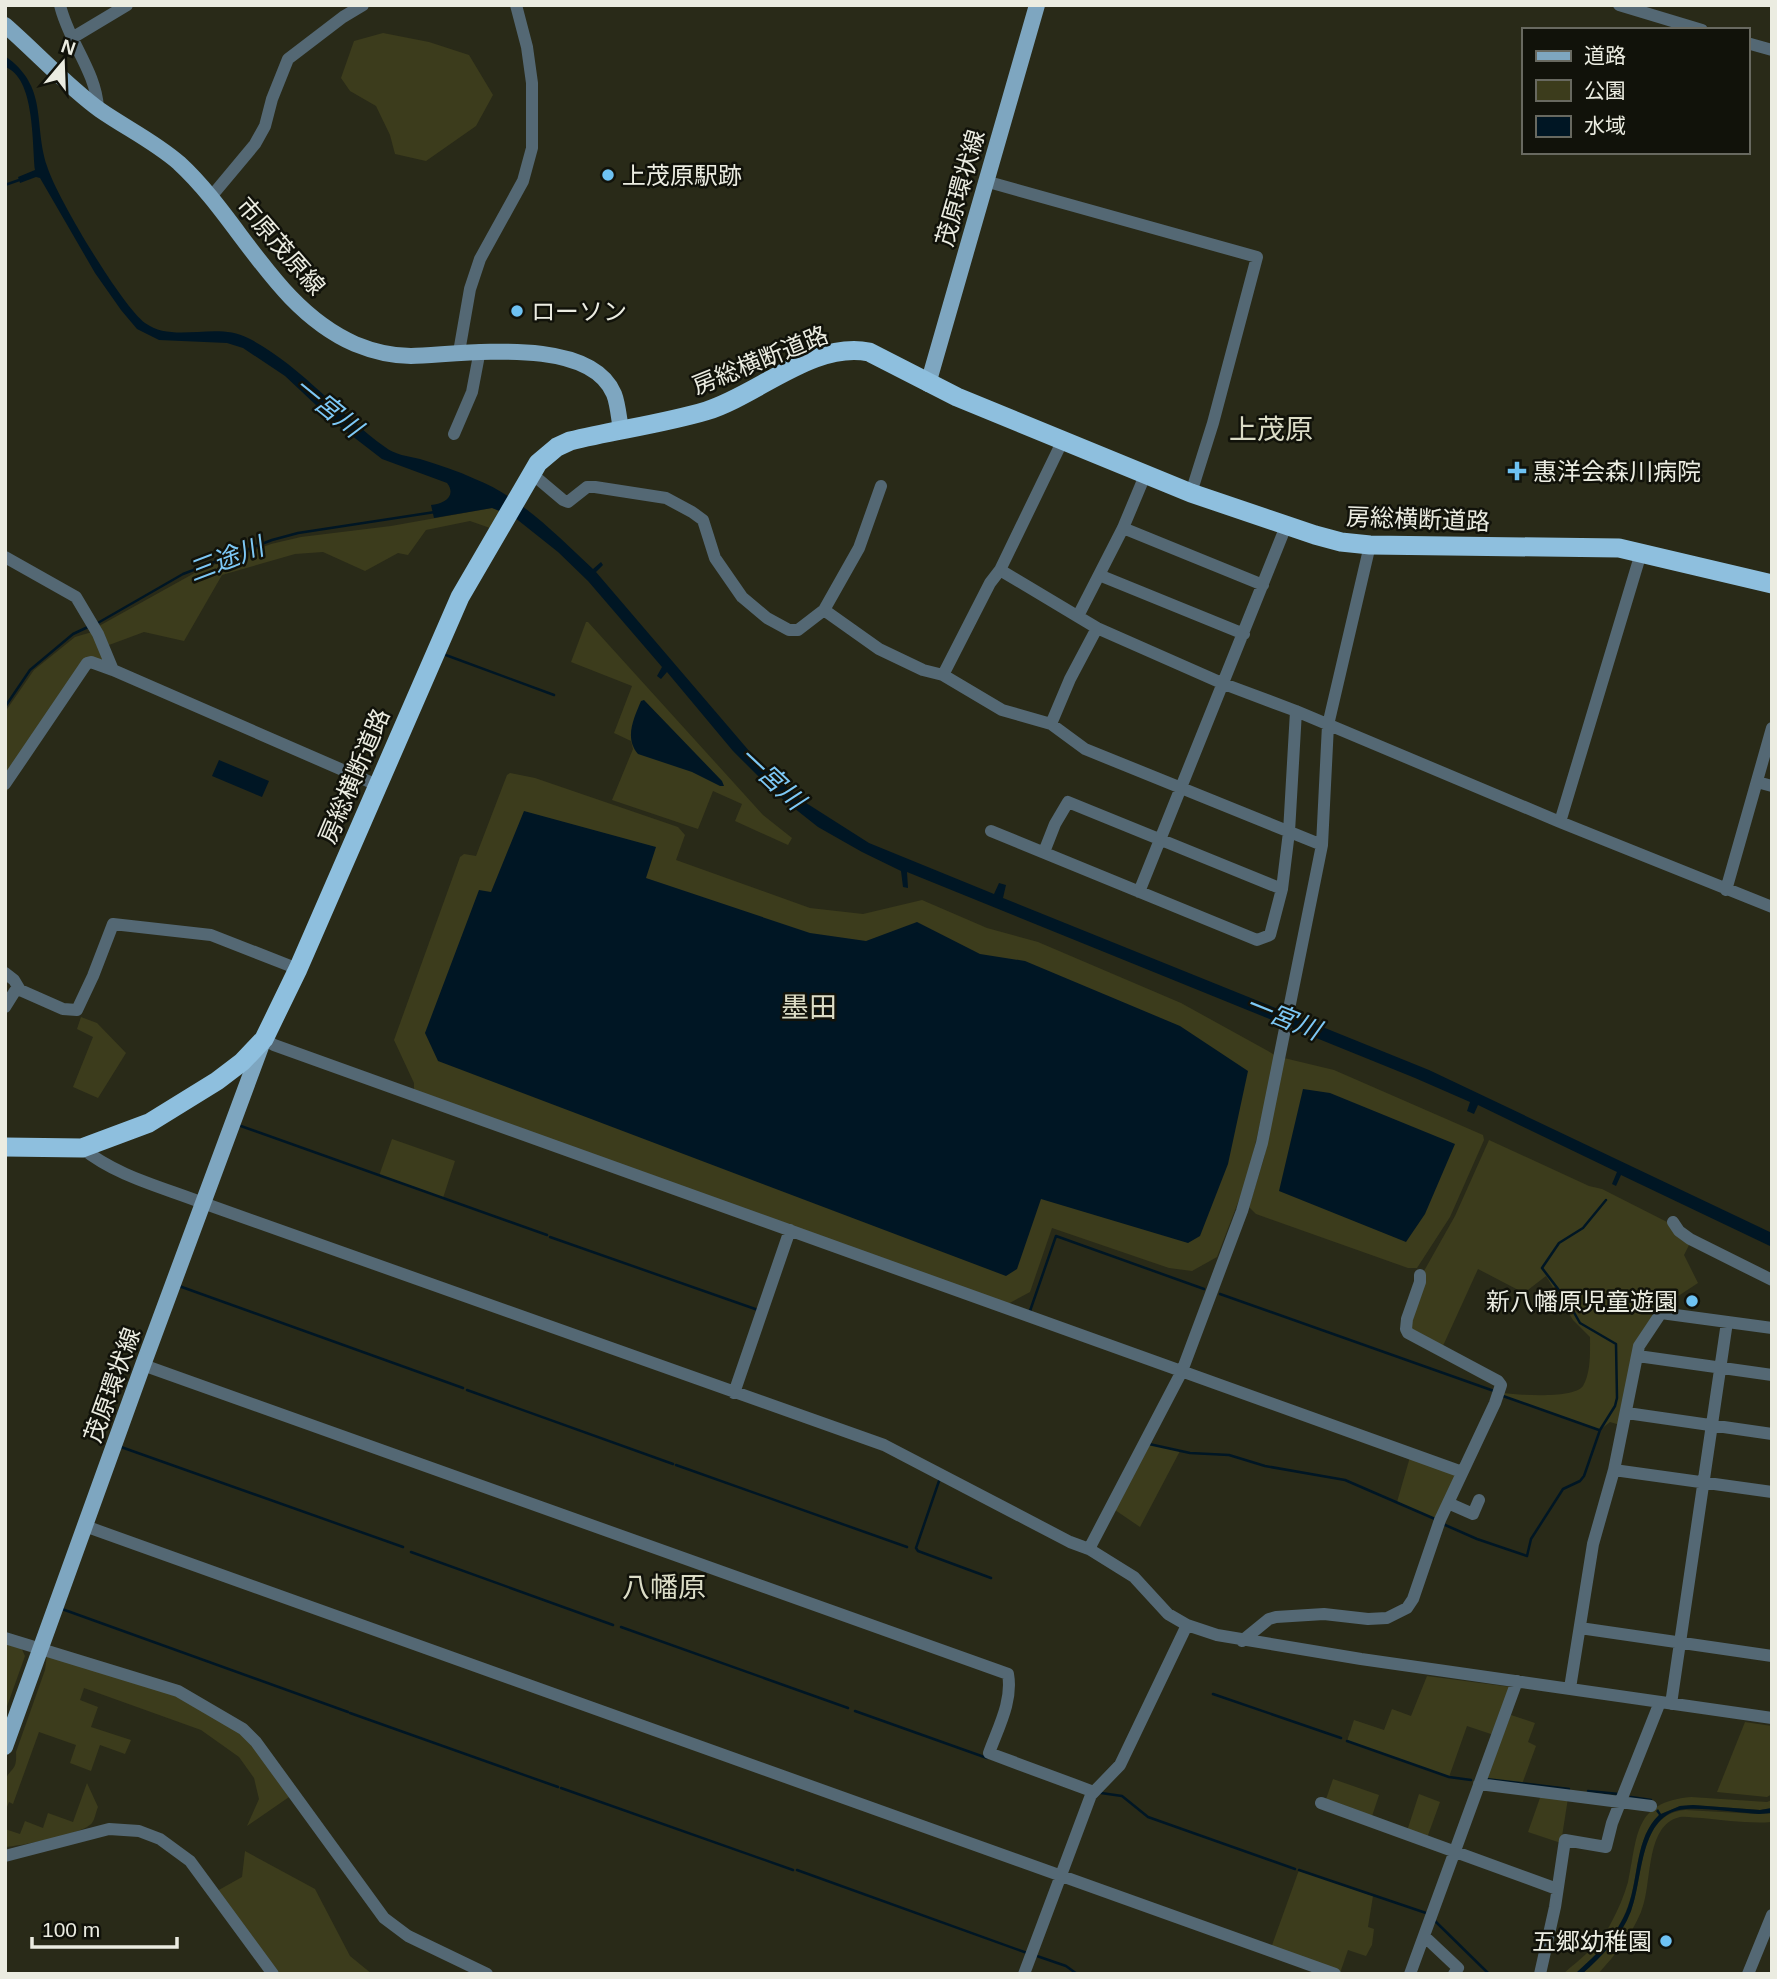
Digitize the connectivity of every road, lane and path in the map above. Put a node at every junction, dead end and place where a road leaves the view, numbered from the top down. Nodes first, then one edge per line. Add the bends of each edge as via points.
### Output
1 (60, 5) edge
2 (127, 5) edge
3 (363, 5) edge
4 (516, 5) edge
5 (1037, 5) edge
6 (1624, 6) edge
7 (5, 25) edge
8 (1696, 28) edge
9 (72, 38) junction
10 (1749, 44) edge
11 (1772, 50) edge
12 (98, 108) junction
13 (985, 181) junction
14 (210, 198) junction
15 (480, 350) junction
16 (459, 352) junction
17 (928, 384) junction
18 (621, 430) junction
19 (454, 434) dead end
20 (1063, 440) junction
21 (531, 473) junction
22 (1146, 473) junction
23 (881, 486) dead end
24 (1191, 493) junction
25 (1286, 526) junction
26 (1123, 528) junction
27 (1370, 545) junction
28 (1642, 552) junction
29 (5, 557) edge
30 (1000, 570) junction
31 (1100, 575) junction
32 (1772, 584) edge
33 (1263, 585) junction
34 (824, 610) junction
35 (1078, 616) junction
36 (1097, 628) junction
37 (1244, 634) junction
38 (113, 670) junction
39 (943, 675) junction
40 (1223, 684) junction
41 (1296, 711) junction
42 (1051, 724) junction
43 (1328, 725) junction
44 (1772, 728) edge
45 (1757, 782) junction
46 (5, 785) edge
47 (377, 785) junction
48 (1772, 786) edge
49 (1182, 788) junction
50 (1560, 822) junction
51 (990, 831) dead end
52 (1289, 832) junction
53 (1161, 840) junction
54 (1322, 845) junction
55 (1044, 852) junction
56 (1282, 889) junction
57 (1726, 890) junction
58 (1139, 892) junction
59 (1772, 907) edge
60 (298, 969) junction
61 (5, 973) edge
62 (20, 990) junction
63 (5, 1007) edge
64 (264, 1039) junction
65 (5, 1147) edge
66 (82, 1148) junction
67 (203, 1203) junction
68 (1673, 1222) dead end
69 (790, 1230) junction
70 (1420, 1275) dead end
71 (1772, 1280) edge
72 (1727, 1322) junction
73 (1772, 1328) edge
74 (1638, 1356) junction
75 (143, 1365) junction
76 (1721, 1368) junction
77 (1182, 1371) junction
78 (1772, 1376) edge
79 (734, 1393) junction
80 (1627, 1413) junction
81 (1713, 1425) junction
82 (1772, 1434) edge
83 (1614, 1470) junction
84 (1462, 1472) junction
85 (1704, 1483) junction
86 (1772, 1492) edge
87 (1479, 1500) dead end
88 (1448, 1503) junction
89 (85, 1526) junction
90 (1089, 1549) junction
91 (1187, 1625) junction
92 (1580, 1628) junction
93 (5, 1637) edge
94 (1242, 1640) junction
95 (1680, 1643) junction
96 (40, 1650) junction
97 (1772, 1656) edge
98 (1517, 1681) junction
99 (1570, 1688) junction
100 (1666, 1703) junction
101 (1772, 1718) edge
102 (5, 1747) edge
103 (1479, 1784) junction
104 (1094, 1791) junction
105 (1623, 1801) junction
106 (1321, 1803) dead end
107 (1651, 1806) dead end
108 (1454, 1851) junction
109 (5, 1856) edge
110 (1060, 1874) junction
111 (1558, 1889) junction
112 (1772, 1914) edge
113 (1424, 1937) junction
114 (1766, 1943) edge
115 (273, 1974) edge
116 (488, 1974) edge
117 (1024, 1974) edge
118 (1335, 1974) edge
119 (1410, 1974) edge
120 (1454, 1974) edge
121 (1540, 1974) edge
122 (1748, 1974) edge

1 - 9 street
2 - 9 street
3 - 14 street via 288,59 255,144
4 - 16 street via 532,83 532,148 523,181 480,259
5 - 13 main road, 茂原環状線
6 - 8 street
7 - 12 main road, 市原茂原線
9 - 12 street
10 - 11 street
12 - 14 main road, 市原茂原線 via 178,163
13 - 17 main road, 茂原環状線
13 - 24 street via 1257,257
14 - 16 main road, 市原茂原線 via 289,295 325,327 389,354
15 - 16 main road, 市原茂原線
15 - 18 main road, 市原茂原線 via 562,358 595,372 614,394
15 - 19 street via 472,392
17 - 18 highway, 房総横断道路 via 882,357 848,351 802,364 706,411
17 - 20 highway, 房総横断道路
18 - 21 highway, 房総横断道路 via 557,447
20 - 22 highway, 房総横断道路
20 - 30 street
21 - 34 street via 568,502 587,487 666,498 703,520 715,558 742,597 767,618 798,630
21 - 47 highway, 房総横断道路 via 460,597
22 - 24 highway, 房総横断道路
22 - 26 street
23 - 34 street via 859,548
24 - 25 highway, 房総横断道路
25 - 27 highway, 房総横断道路
25 - 33 street
26 - 31 street
26 - 33 street
27 - 28 highway, 房総横断道路
27 - 43 street
28 - 32 highway, 房総横断道路
28 - 50 street
29 - 38 street via 76,597
30 - 35 street
30 - 39 street
31 - 35 street
31 - 37 street
33 - 37 street
34 - 39 street via 878,649
35 - 36 street
36 - 40 street
36 - 42 street
37 - 40 street
38 - 46 street via 87,663
38 - 47 street
39 - 42 street via 1002,710
40 - 41 street
40 - 49 street
41 - 43 street
41 - 52 street
42 - 49 street via 1085,749
43 - 50 street
43 - 54 street
44 - 45 street
45 - 48 street
45 - 57 street
47 - 60 highway, 房総横断道路
49 - 52 street
49 - 53 street
50 - 57 street
51 - 55 street
52 - 54 street
52 - 56 street
53 - 55 street via 1068,802
53 - 56 street
53 - 58 street
54 - 77 street via 1262,1143 1242,1211
55 - 58 street
56 - 58 street via 1270,935 1257,940
57 - 59 street
60 - 62 street via 211,935 113,924 77,1010 63,1009
60 - 64 highway, 房総横断道路
61 - 62 street
62 - 63 street
64 - 66 highway, 房総横断道路 via 234,1068 149,1123
64 - 67 main road, 茂原環状線
64 - 69 street
65 - 66 highway, 房総横断道路
66 - 67 street via 114,1169
67 - 75 main road, 茂原環状線
67 - 79 street
68 - 71 street via 1690,1239
69 - 77 street
69 - 79 street
70 - 84 street via 1406,1324 1408,1333 1501,1385
72 - 73 street
72 - 74 street via 1661,1313 1639,1346
72 - 76 street
74 - 76 street
74 - 80 street
75 - 89 main road, 茂原環状線
75 - 104 street via 1008,1674 1006,1705 989,1753
76 - 78 street
76 - 81 street
77 - 84 street
77 - 90 street
79 - 90 street via 884,1445
80 - 81 street
80 - 83 street
81 - 82 street
81 - 85 street
83 - 85 street
83 - 92 street via 1592,1544
84 - 88 street
85 - 86 street
85 - 95 street
87 - 88 street via 1473,1514
88 - 94 street via 1413,1599 1403,1612 1368,1619 1276,1616
89 - 96 main road, 茂原環状線
89 - 110 street
90 - 91 street via 1134,1577 1168,1614
91 - 94 street
91 - 104 street via 1120,1765
92 - 95 street
92 - 99 street
93 - 96 street
94 - 98 street
95 - 97 street
95 - 100 street
96 - 102 main road, 茂原環状線
96 - 116 street via 178,1691 243,1729 384,1918 408,1936
98 - 99 street
98 - 103 street
99 - 100 street
100 - 101 street
100 - 105 street
103 - 105 street
103 - 108 street
104 - 110 street
105 - 107 street
105 - 111 street via 1606,1847 1565,1840
106 - 108 street
108 - 111 street
108 - 113 street
109 - 115 street via 109,1829 139,1831 160,1839 190,1861
110 - 117 street
110 - 118 street
111 - 121 street
112 - 114 street
113 - 119 street
113 - 120 street via 1458,1968
114 - 122 street

